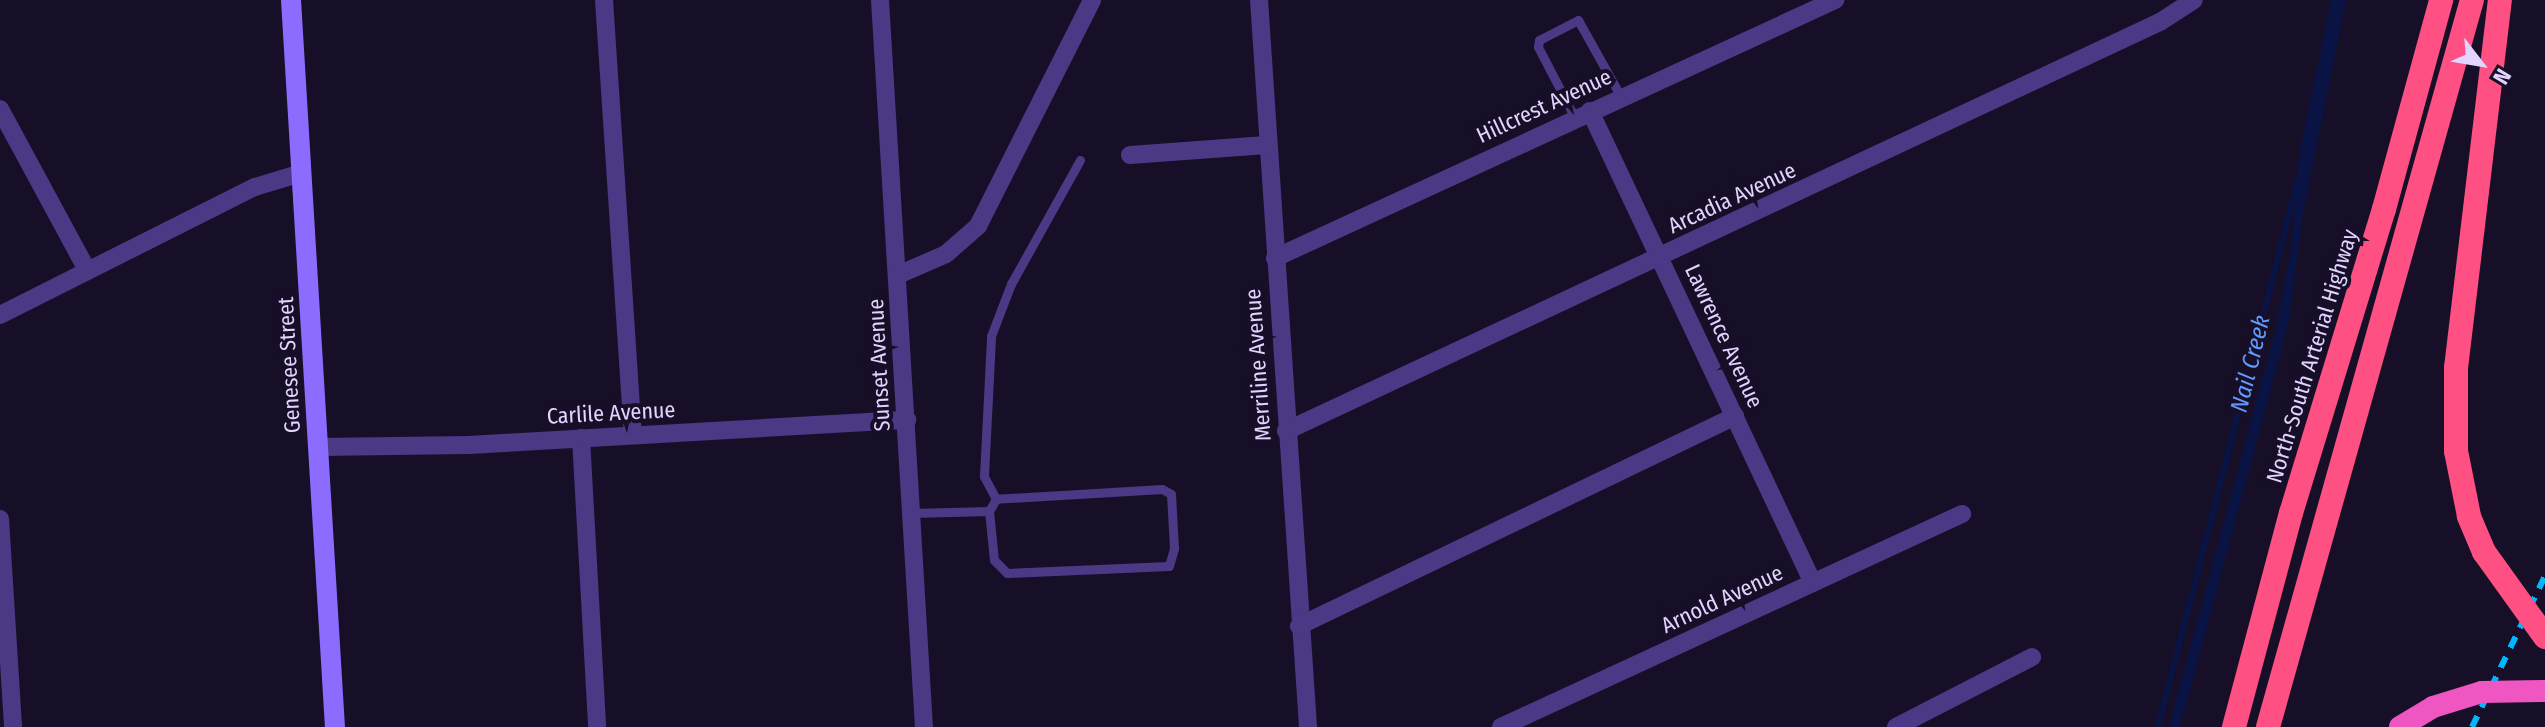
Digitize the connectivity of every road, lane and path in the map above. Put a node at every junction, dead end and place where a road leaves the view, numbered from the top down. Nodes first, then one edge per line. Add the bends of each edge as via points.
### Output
1 (291, 0) edge
2 (604, 0) edge
3 (880, 0) edge
4 (1092, 0) edge
5 (1259, 0) edge
6 (1835, 0) edge
7 (2194, 0) edge
8 (2441, 0) edge
9 (2472, 0) edge
10 (2500, 0) edge
11 (2176, 4) edge
12 (1621, 97) junction
13 (0, 109) edge
14 (1583, 114) junction
15 (1267, 145) junction
16 (1130, 155) dead end
17 (1080, 160) dead end
18 (301, 173) junction
19 (1275, 258) junction
20 (1660, 259) junction
21 (87, 270) junction
22 (898, 275) junction
23 (0, 315) edge
24 (1735, 416) junction
25 (907, 420) junction
26 (1286, 431) junction
27 (633, 435) junction
28 (581, 438) junction
29 (318, 447) junction
30 (996, 499) junction
31 (989, 511) junction
32 (912, 513) junction
33 (1962, 514) dead end
34 (0, 519) edge
35 (1813, 583) junction
36 (2264, 614) junction
37 (1299, 626) junction
38 (2545, 637) edge
39 (2032, 657) dead end
40 (2545, 691) edge
41 (13, 727) edge
42 (335, 727) edge
43 (597, 727) edge
44 (924, 727) edge
45 (1308, 727) edge
46 (1501, 727) edge
47 (1896, 727) edge
48 (2219, 727) edge
49 (2234, 727) edge
50 (2268, 727) edge
51 (2400, 727) edge

1 - 18 main road, Genesee Street
2 - 27 street
3 - 22 street, Sunset Avenue
4 - 22 street via 978,226 946,254
5 - 15 street, Merriline Avenue
6 - 12 street, Hillcrest Avenue
7 - 11 street, Arcadia Avenue
8 - 36 highway, North-South Arterial Highway
9 - 50 highway
10 - 38 highway, bridge via 2456,368 2456,451 2469,516 2484,552
11 - 20 street, Arcadia Avenue via 2160,22
12 - 14 street, Hillcrest Avenue
12 - 14 lane via 1578,20 1539,40 1538,47
13 - 21 street
14 - 19 street, Hillcrest Avenue
14 - 20 street, Lawrence Avenue
15 - 16 street
15 - 19 street, Merriline Avenue
17 - 30 lane via 1011,284 991,336 984,476
18 - 21 street via 255,187
18 - 29 main road, Genesee Street
19 - 26 street, Merriline Avenue
20 - 24 street, Lawrence Avenue
20 - 26 street, Arcadia Avenue
21 - 23 street
22 - 25 street, Sunset Avenue
24 - 35 street, Lawrence Avenue
24 - 37 street
25 - 27 street, Carlile Avenue
25 - 32 street, Sunset Avenue
26 - 37 street, Merriline Avenue
27 - 28 street, Carlile Avenue
28 - 29 street, Carlile Avenue
28 - 43 street
29 - 42 main road, Genesee Street
30 - 31 lane
30 - 31 lane via 1162,489 1171,494 1174,548 1169,566 1007,573 994,560
31 - 32 lane
32 - 44 street, Sunset Avenue
33 - 35 street, Arnold Avenue
34 - 41 street
35 - 46 street, Arnold Avenue
36 - 48 highway
36 - 49 highway, North-South Arterial Highway
37 - 45 street, Merriline Avenue
39 - 47 street
40 - 51 highway, bridge via 2482,692 2433,707

